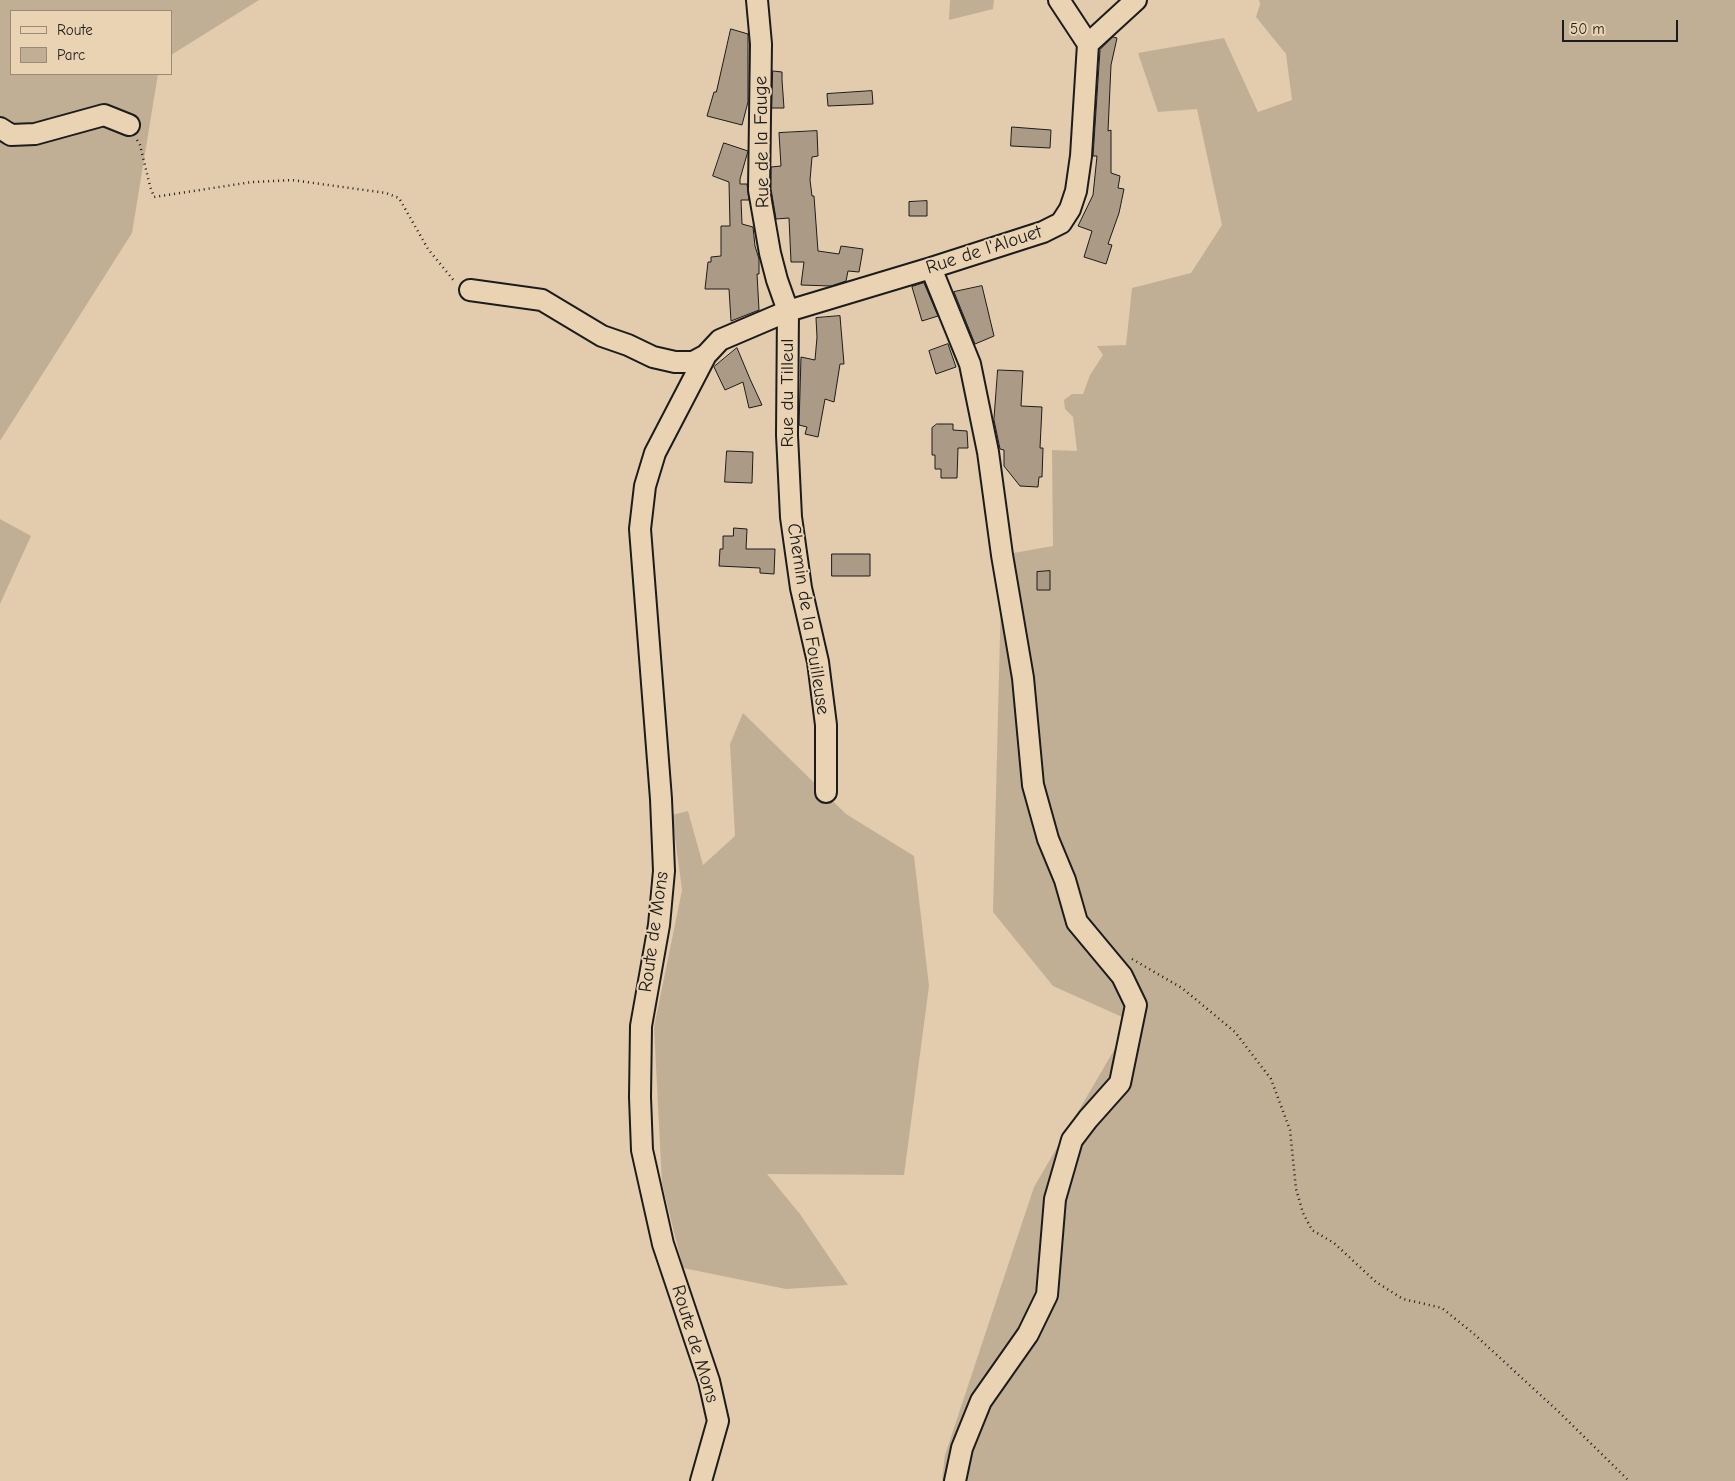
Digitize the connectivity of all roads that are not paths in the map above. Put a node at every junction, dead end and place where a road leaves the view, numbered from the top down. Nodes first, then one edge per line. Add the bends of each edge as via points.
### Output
1 (757, 0) edge
2 (1059, 0) edge
3 (1136, 0) edge
4 (1088, 44) junction
5 (129, 125) road end
6 (0, 128) edge
7 (931, 268) junction
8 (470, 290) road end
9 (788, 311) junction
10 (706, 355) junction
11 (788, 476) joint
12 (826, 792) dead end
13 (700, 1481) edge
14 (955, 1481) edge

1 - 9 street, Rue de la Fauge via 761,44 759,190 772,262
2 - 4 street
3 - 4 street
4 - 7 street, Rue de l'Alouet via 1076,191 1061,223 1043,232
5 - 6 street via 104,115 35,134 11,135
7 - 9 street, Rue de l'Alouet
7 - 14 street via 970,364 993,482 1023,678 1033,785 1048,839 1065,880 1076,922 1122,976 1136,1005 1120,1083 1072,1140 1055,1199 1047,1295 1028,1334 981,1401 962,1448
8 - 10 street via 542,300 602,336 653,357 692,362
9 - 10 street, Rue de l'Alouet via 720,340
9 - 11 street, Rue du Tilleul
10 - 13 street, Route de Mons via 655,453 645,486 640,529 664,871 659,925 641,1026 642,1150 663,1244 709,1381 718,1421
11 - 12 street, Chemin de la Fouilleuse via 801,588 818,662 826,725

